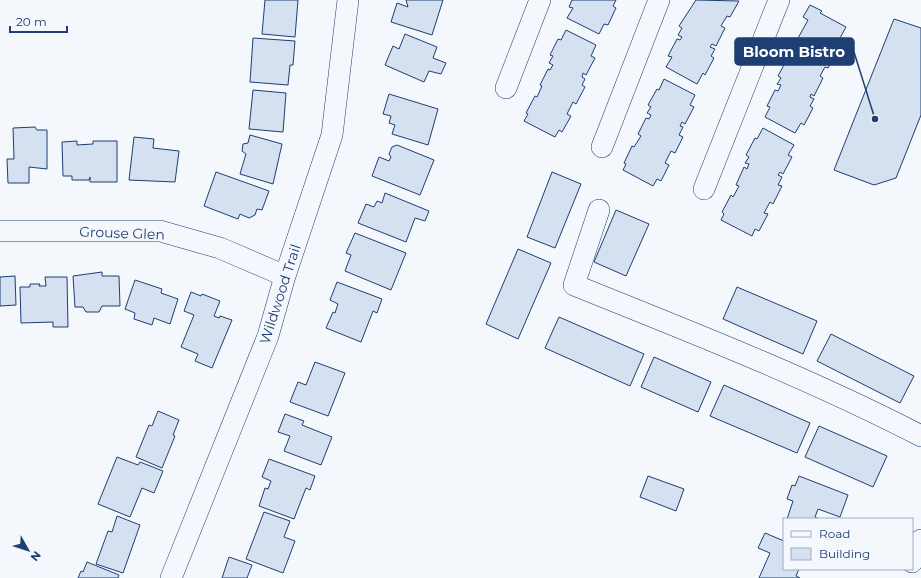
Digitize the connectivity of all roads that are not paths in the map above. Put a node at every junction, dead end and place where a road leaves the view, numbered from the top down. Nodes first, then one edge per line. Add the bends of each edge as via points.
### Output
1 (348, 0) edge
2 (540, 0) edge
3 (659, 0) edge
4 (779, 0) edge
5 (506, 88) dead end
6 (602, 147) dead end
7 (704, 190) dead end
8 (599, 210) dead end
9 (0, 231) edge
10 (285, 276) junction
11 (921, 436) edge
12 (921, 540) edge
13 (913, 560) edge
14 (172, 578) edge

1 - 10 street, Wildwood Trail via 332,135
2 - 5 street
3 - 6 street
4 - 7 street
8 - 11 street via 574,285 751,356
9 - 10 street, Grouse Glen via 160,231 220,248
10 - 14 street, Wildwood Trail via 268,336
12 - 13 street

